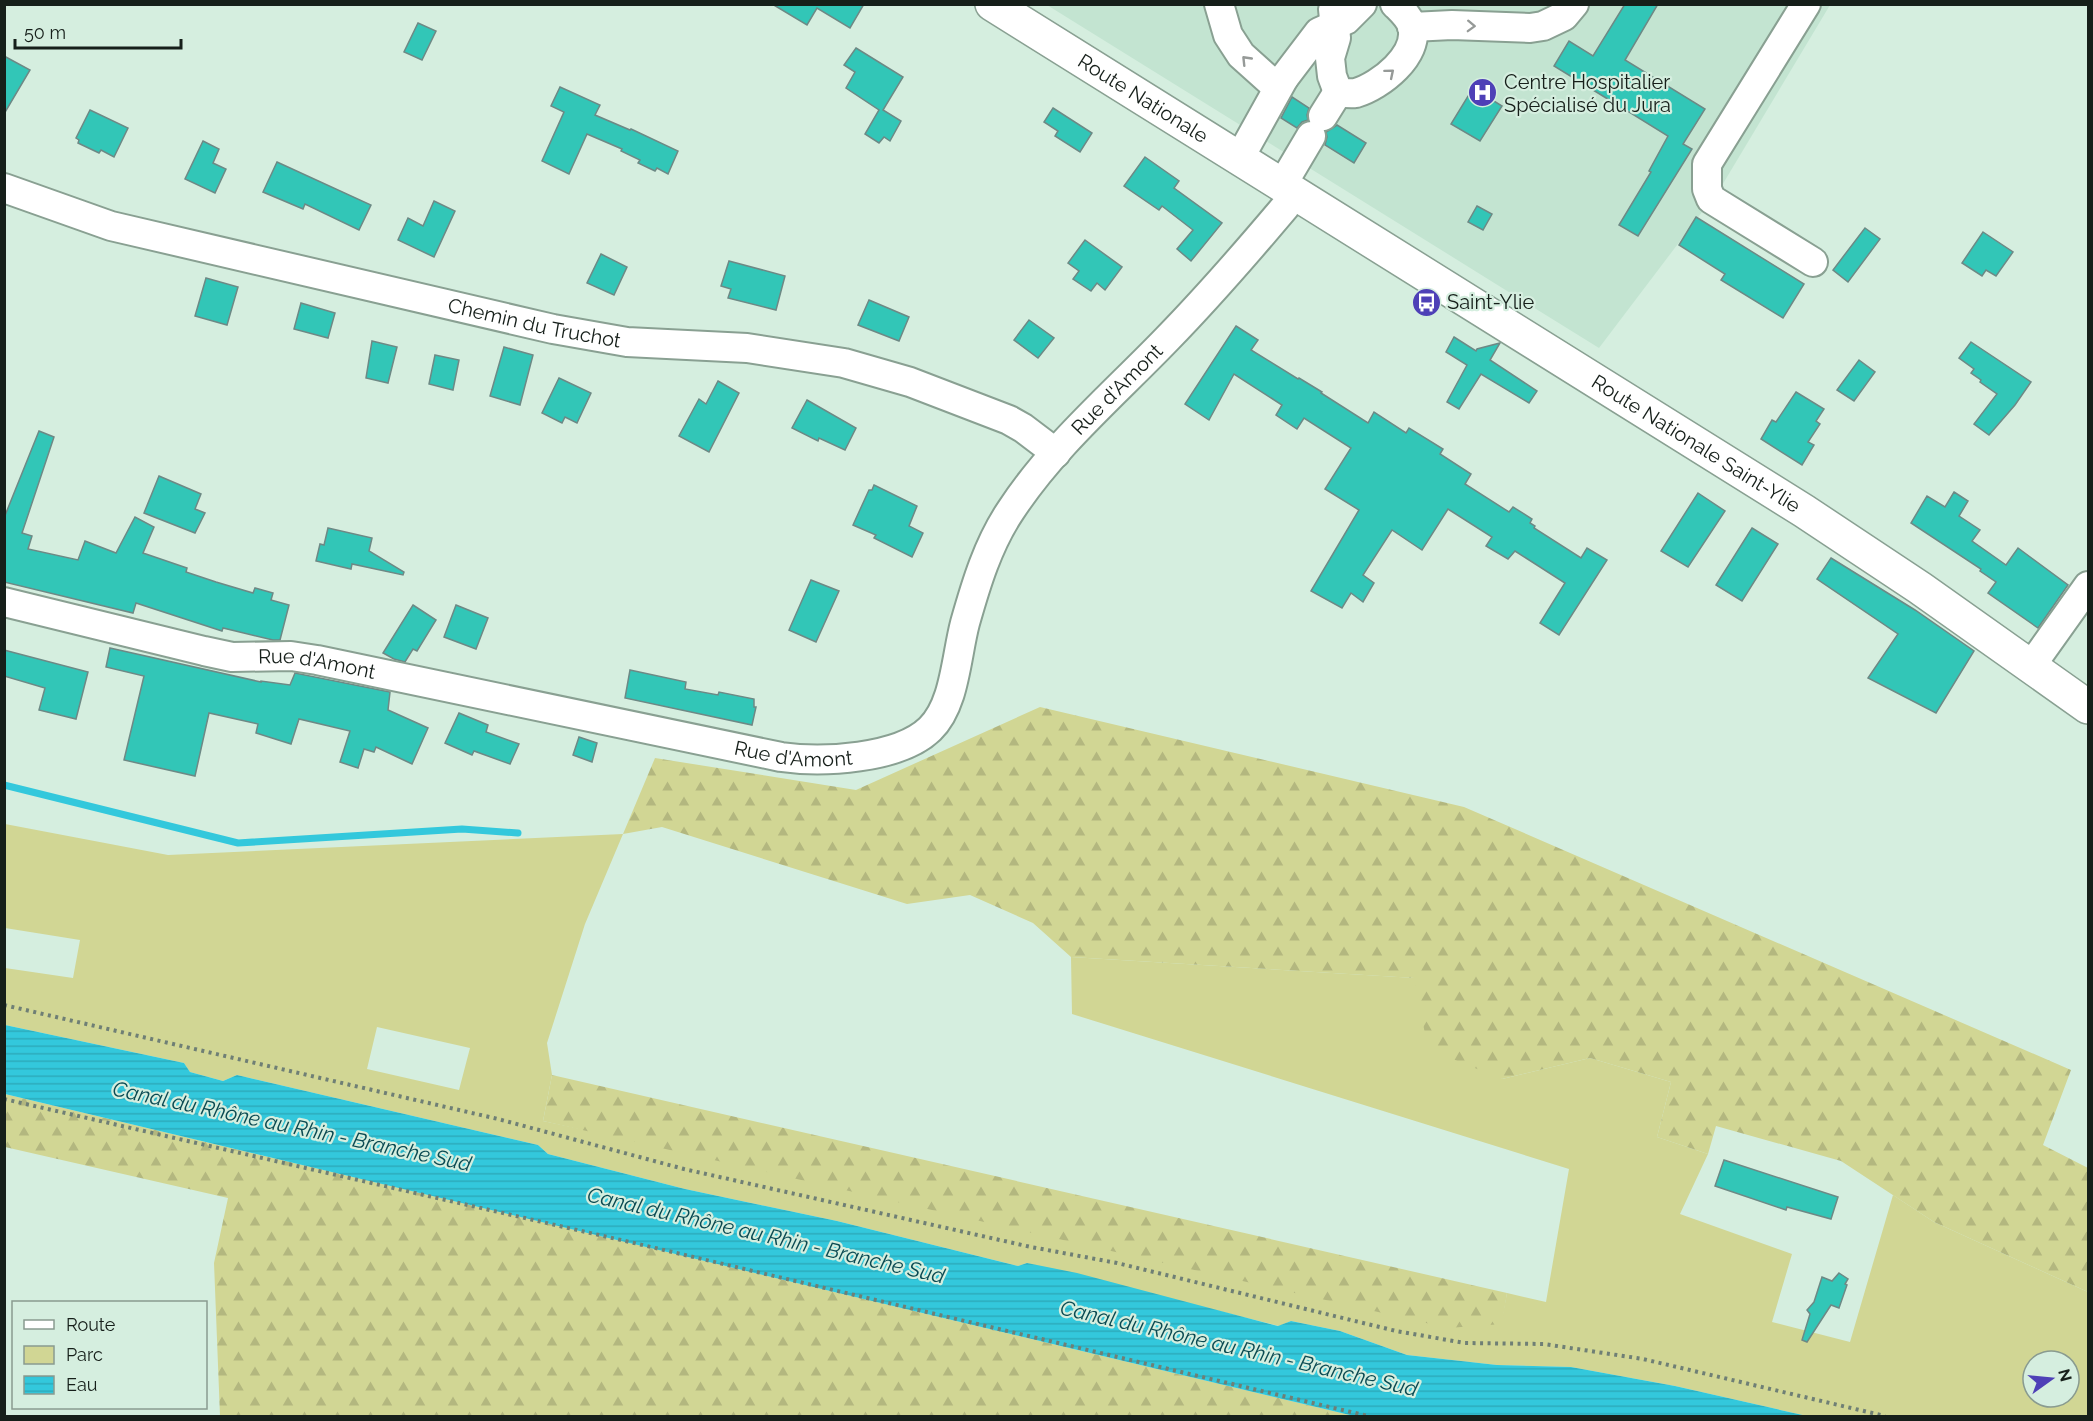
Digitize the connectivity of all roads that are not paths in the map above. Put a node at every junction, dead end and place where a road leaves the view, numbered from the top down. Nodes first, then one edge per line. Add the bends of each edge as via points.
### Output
1 (992, 4) edge
2 (1219, 4) edge
3 (1362, 4) edge
4 (1395, 4) edge
5 (1574, 4) edge
6 (1806, 4) edge
7 (1334, 14) edge
8 (1412, 27) junction
9 (1284, 78) junction
10 (1338, 92) junction
11 (1239, 159) junction
12 (4, 188) edge
13 (1288, 189) junction
14 (1813, 262) dead end
15 (1056, 453) junction
16 (2088, 586) edge
17 (4, 602) edge
18 (2031, 666) junction
19 (2088, 707) edge

1 - 11 main road, Route Nationale
9 -> 2 street via 1270,81 1241,55 1228,35
3 - 7 street via 1346,20
4 - 8 street
8 -> 5 street via 1530,28 1564,16
6 - 14 street via 1707,164 1707,189 1711,199
7 - 9 street
7 - 10 street via 1336,38 1330,58
10 -> 8 street via 1353,94 1366,89 1395,69 1406,56
9 - 11 street
10 - 13 street, Rue d'Amont via 1317,126
11 - 13 main road, Route Nationale
12 - 15 street, Chemin du Truchot via 111,226 552,329 627,342 747,348 844,363 910,382 1008,420
13 - 15 street, Rue d'Amont via 1277,215 1201,304
13 - 18 main road, Route Nationale Saint-Ylie via 1804,511
15 - 17 street, Rue d'Amont via 1011,509 995,537 979,577 948,700 938,721 913,741 843,759 781,757 317,660 223,655
16 - 18 street
18 - 19 main road, Route Nationale Saint-Ylie

